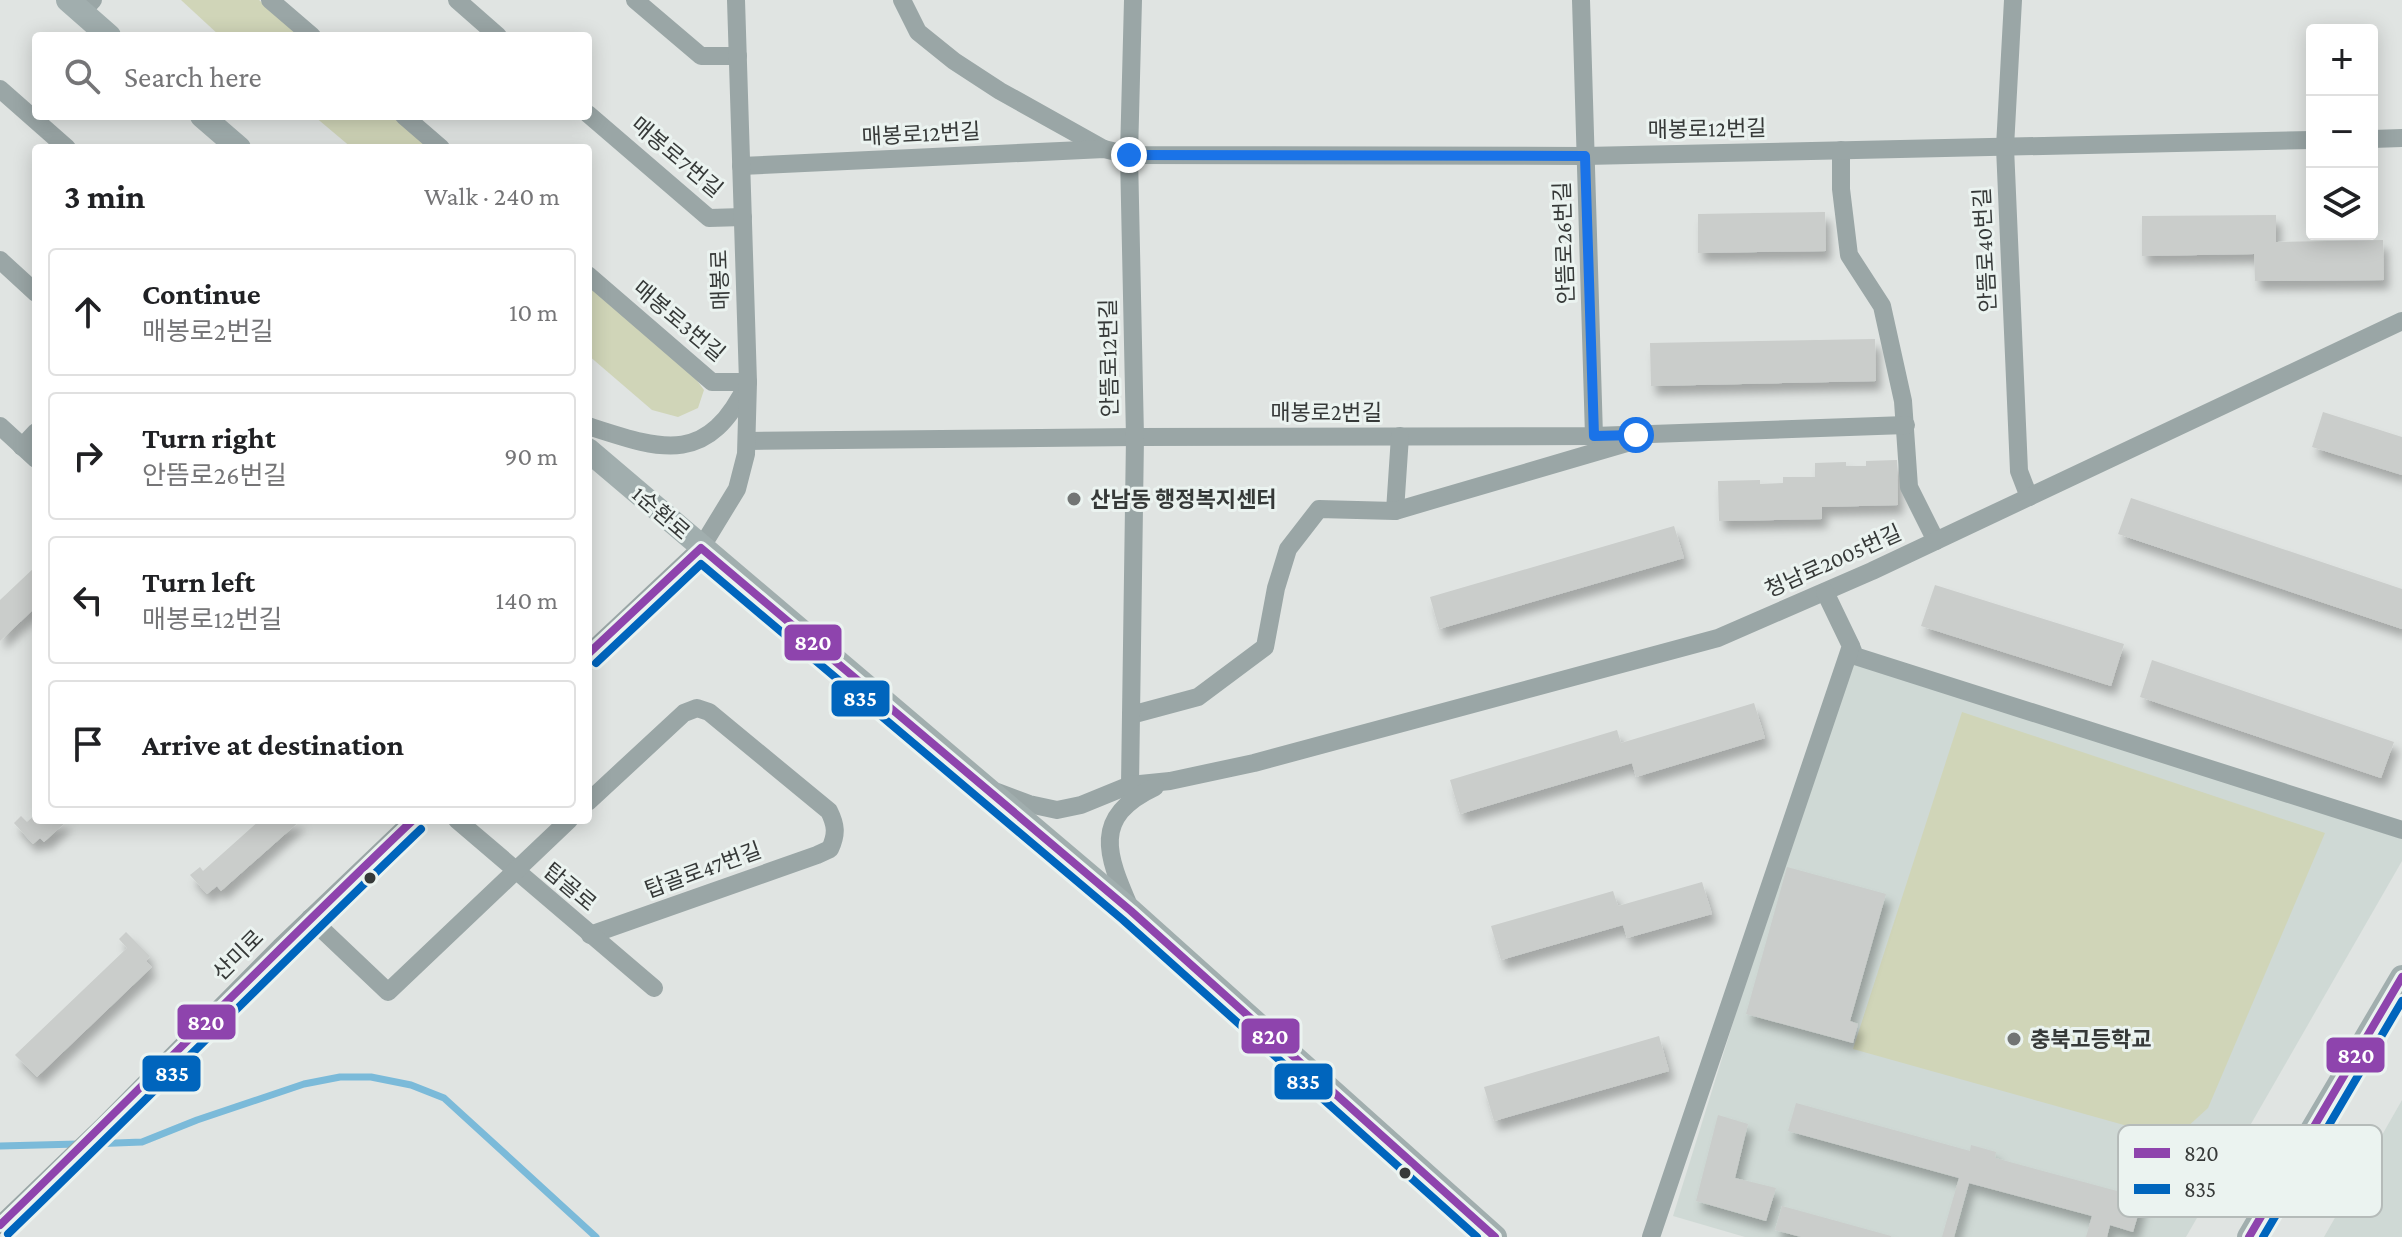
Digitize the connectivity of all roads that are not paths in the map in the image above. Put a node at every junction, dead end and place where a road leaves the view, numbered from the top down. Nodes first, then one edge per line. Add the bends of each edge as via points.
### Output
1 (270, 0) edge
2 (457, 0) edge
3 (635, 0) edge
4 (736, 0) edge
5 (902, 0) edge
6 (1133, 0) edge
7 (1581, 0) edge
8 (2013, 0) edge
9 (81, 4) edge
10 (106, 32) edge
11 (307, 32) edge
12 (493, 32) edge
13 (738, 56) junction
14 (0, 89) edge
15 (32, 117) edge
16 (592, 117) edge
17 (35, 120) edge
18 (207, 120) edge
19 (409, 120) edge
20 (2402, 138) edge
21 (2378, 139) edge
22 (2306, 140) edge
23 (63, 144) edge
24 (234, 144) edge
25 (436, 144) edge
26 (2005, 147) junction
27 (1104, 149) junction
28 (1841, 150) junction
29 (1129, 155) junction
30 (1585, 156) junction
31 (741, 166) junction
32 (743, 217) junction
33 (0, 260) edge
34 (592, 278) edge
35 (32, 289) edge
36 (2402, 321) edge
37 (748, 382) junction
38 (1906, 425) junction
39 (0, 426) edge
40 (592, 427) edge
41 (1656, 434) junction
42 (1400, 436) junction
43 (1594, 436) junction
44 (1135, 437) junction
45 (747, 441) junction
46 (29, 453) edge
47 (592, 453) edge
48 (2029, 497) junction
49 (1395, 511) junction
50 (1936, 541) junction
51 (701, 548) junction
52 (1825, 592) junction
53 (1851, 646) junction
54 (592, 650) edge
55 (1131, 715) junction
56 (1170, 781) junction
57 (1130, 785) junction
58 (984, 786) junction
59 (592, 798) edge
60 (409, 824) edge
61 (461, 824) edge
62 (565, 824) edge
63 (2402, 830) edge
64 (514, 871) junction
65 (1131, 911) junction
66 (310, 918) junction
67 (590, 935) junction
68 (2402, 977) edge
69 (654, 988) dead end
70 (2315, 1125) edge
71 (2261, 1217) edge
72 (0, 1225) edge
73 (1495, 1237) edge
74 (1651, 1237) edge
75 (2249, 1237) edge

1 - 11 street
2 - 12 street
3 - 13 street via 701,56
4 - 13 street, 매봉로
5 - 27 street, 매봉로12번길 via 918,32 954,61
6 - 29 street, 안뜸로12번길
7 - 30 street, 안뜸로26번길
8 - 26 street, 안뜸로40번길
9 - 10 main road
13 - 31 street, 매봉로
14 - 15 street
16 - 32 street, 매봉로7번길 via 709,218
17 - 23 street
18 - 24 main road
19 - 25 street
20 - 21 street
22 - 26 street, 매봉로12번길
26 - 28 street, 매봉로12번길
26 - 48 street, 안뜸로40번길 via 2019,471
27 - 29 street, 매봉로12번길
27 - 31 street, 매봉로12번길
28 - 30 street, 매봉로12번길
28 - 38 street via 1849,255 1882,306
29 - 30 street, 매봉로12번길
29 - 44 street, 안뜸로12번길
30 - 43 street, 안뜸로26번길
31 - 32 street, 매봉로
32 - 37 street, 매봉로
33 - 35 street
34 - 37 street, 매봉로3번길 via 712,382
36 - 48 street, 청남로2005번길
37 - 40 street via 730,416 691,442 660,447
37 - 45 street, 매봉로
38 - 41 street, 매봉로2번길
38 - 50 street via 1909,487
39 - 46 street
41 - 43 street, 매봉로2번길
41 - 49 street
42 - 43 street, 매봉로2번길
42 - 44 street, 매봉로2번길
42 - 49 street
44 - 45 street, 매봉로2번길
44 - 55 street, 안뜸로12번길
45 - 51 street, 매봉로 via 737,489
47 - 51 main road, 1순환로
48 - 50 street, 청남로2005번길
49 - 55 street via 1319,509 1288,549 1265,647 1198,697
50 - 52 street, 청남로2005번길
51 - 54 street
51 - 58 main road, 1순환로
52 - 53 street
52 - 56 street, 청남로2005번길 via 1718,638
53 - 63 street via 1855,656
53 - 74 street
55 - 57 street, 안뜸로12번길
56 - 57 street
56 - 65 street via 1127,803 1110,834 1112,866
57 - 58 street via 1057,810
58 - 65 main road, 1순환로
59 - 67 street, 탑골로47번길 via 684,713 697,708 709,712 829,811 835,837 830,849
60 - 66 street, 산미로
61 - 64 street, 탑골로
62 - 64 street
64 - 66 street via 388,992
64 - 67 street, 탑골로
65 - 73 main road, 1순환로
66 - 72 street, 산미로
67 - 69 street, 탑골로
68 - 70 main road
71 - 75 main road

